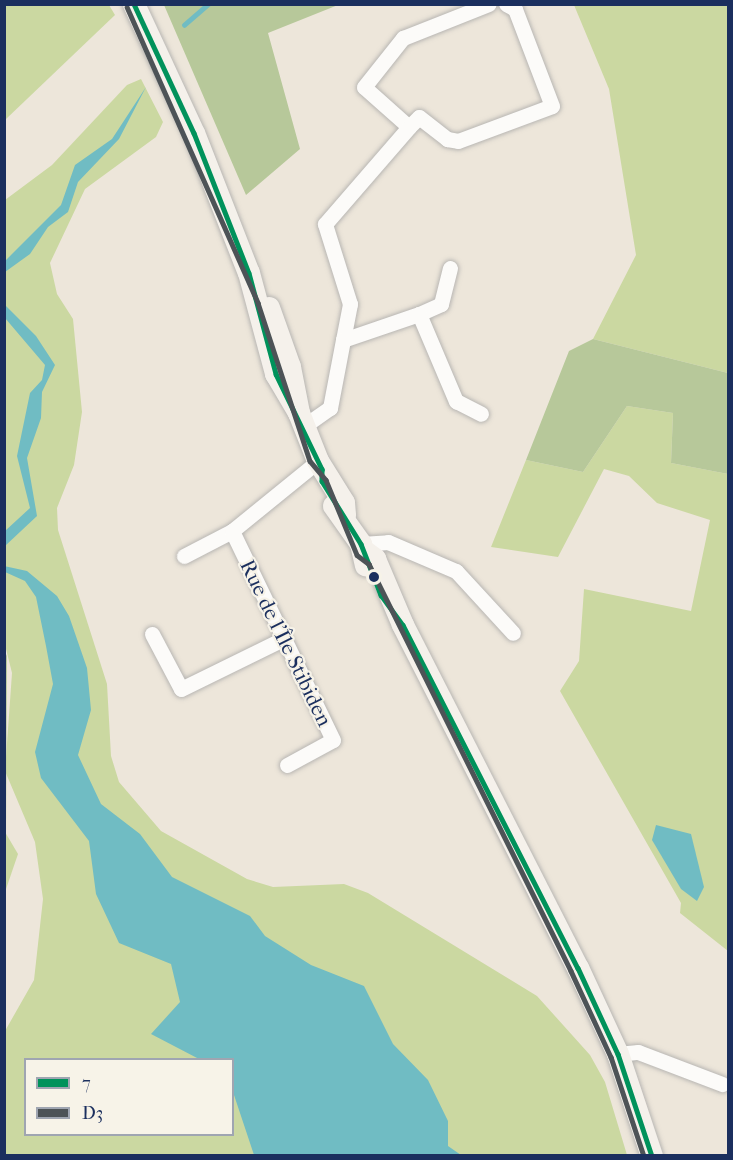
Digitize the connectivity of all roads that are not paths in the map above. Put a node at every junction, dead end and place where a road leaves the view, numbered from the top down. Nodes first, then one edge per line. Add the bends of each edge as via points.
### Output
1 (134, 4) edge
2 (489, 4) edge
3 (506, 4) edge
4 (409, 127) junction
5 (450, 268) dead end
6 (419, 314) junction
7 (343, 340) junction
8 (481, 414) dead end
9 (301, 420) junction
10 (320, 465) junction
11 (232, 531) junction
12 (363, 548) junction
13 (184, 556) dead end
14 (513, 633) dead end
15 (152, 634) dead end
16 (283, 639) junction
17 (287, 765) dead end
18 (618, 1054) junction
19 (722, 1084) dead end
20 (652, 1155) edge

1 - 9 main road via 170,79 249,273 265,343 288,403
2 - 4 street via 403,38 363,87
3 - 4 street via 515,9 552,106 458,141 447,139 419,117
4 - 7 street via 325,224 350,304
5 - 6 street via 441,304
6 - 7 street
6 - 8 street via 456,401
7 - 9 street via 330,408
9 - 10 main road
10 - 11 street
10 - 12 main road via 335,508 345,515
11 - 13 street
11 - 16 street, Rue de l'Île Stibiden
12 - 14 street via 388,542 456,571
12 - 18 main road via 381,595 403,626
15 - 16 street via 181,689
16 - 17 street, Rue de l'Île Stibiden via 333,740
18 - 19 street via 638,1052
18 - 20 main road

